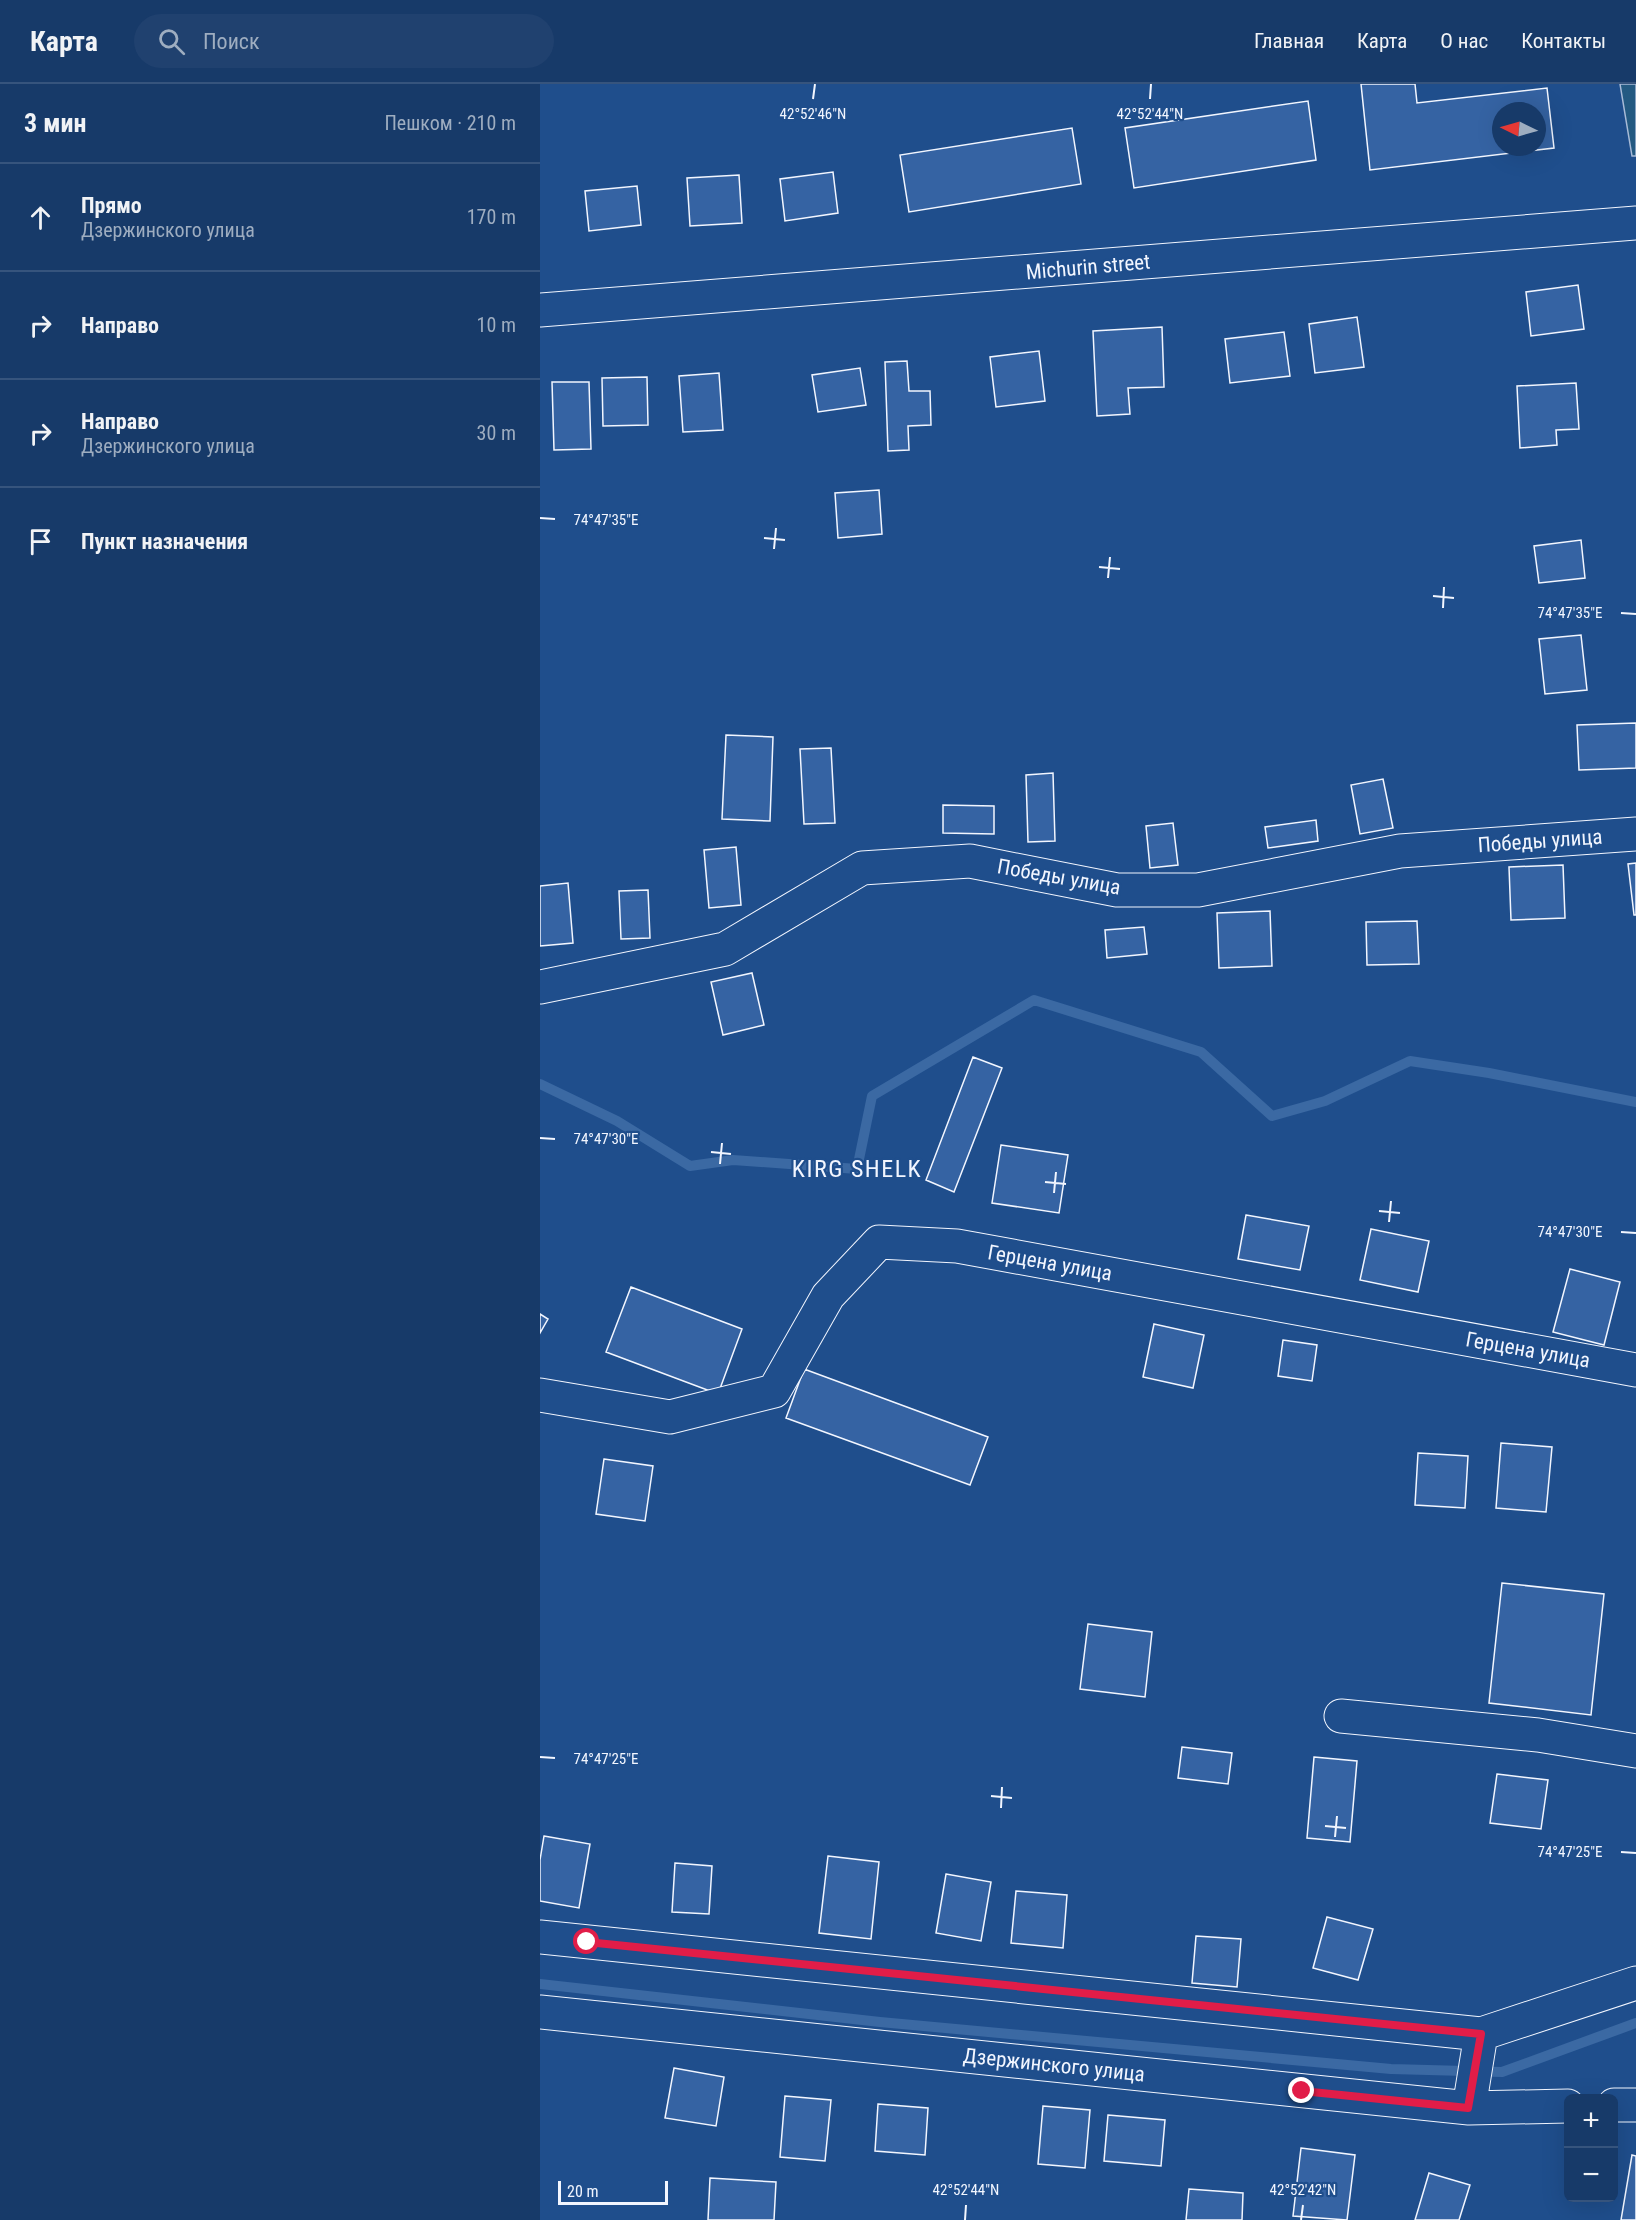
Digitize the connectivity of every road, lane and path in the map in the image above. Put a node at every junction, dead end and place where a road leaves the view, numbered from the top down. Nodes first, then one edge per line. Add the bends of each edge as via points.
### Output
1 (1636, 223) edge
2 (540, 310) edge
3 (1636, 834) edge
4 (540, 987) edge
5 (1636, 1370) edge
6 (540, 1395) edge
7 (1341, 1716) dead end
8 (1636, 1751) edge
9 (540, 1937) edge
10 (1636, 1983) edge
11 (540, 2012) edge
12 (1481, 2034) junction
13 (1618, 2105) edge
14 (1636, 2105) edge
15 (1564, 2106) edge
16 (1468, 2108) junction

1 - 2 street, Michurin street
3 - 4 street, Победы улица via 1400,851 1198,890 1117,890 970,861 862,868 725,949
5 - 6 street, Герцена улица via 957,1246 879,1242 828,1296 774,1391 670,1417
7 - 8 street via 1538,1735
9 - 12 street
10 - 12 street
11 - 16 street, Дзержинского улица
12 - 16 street
13 - 14 street
15 - 16 street, Дзержинского улица

